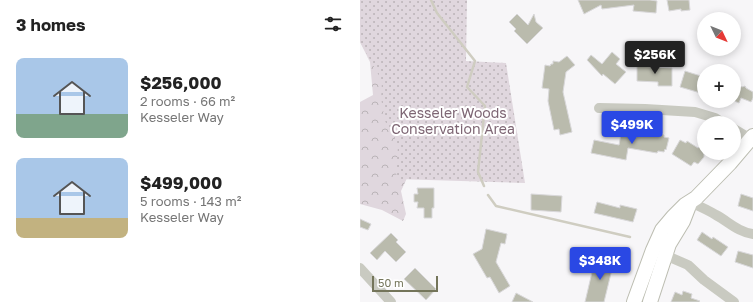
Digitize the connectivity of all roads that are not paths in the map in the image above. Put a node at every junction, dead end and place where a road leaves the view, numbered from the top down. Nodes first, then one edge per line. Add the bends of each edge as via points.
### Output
1 (599, 108) dead end
2 (708, 116) edge
3 (741, 132) edge
4 (752, 137) edge
5 (690, 202) junction
6 (753, 234) edge
7 (659, 252) junction
8 (360, 268) edge
9 (391, 302) edge
10 (634, 302) edge
11 (650, 302) edge
12 (734, 302) edge

1 - 2 street via 695,112
3 - 4 street
4 - 5 main road via 730,163
5 - 6 street via 728,224
5 - 7 main road via 683,221 669,244
7 - 10 main road
7 - 11 main road
7 - 12 street via 688,265
8 - 9 street

